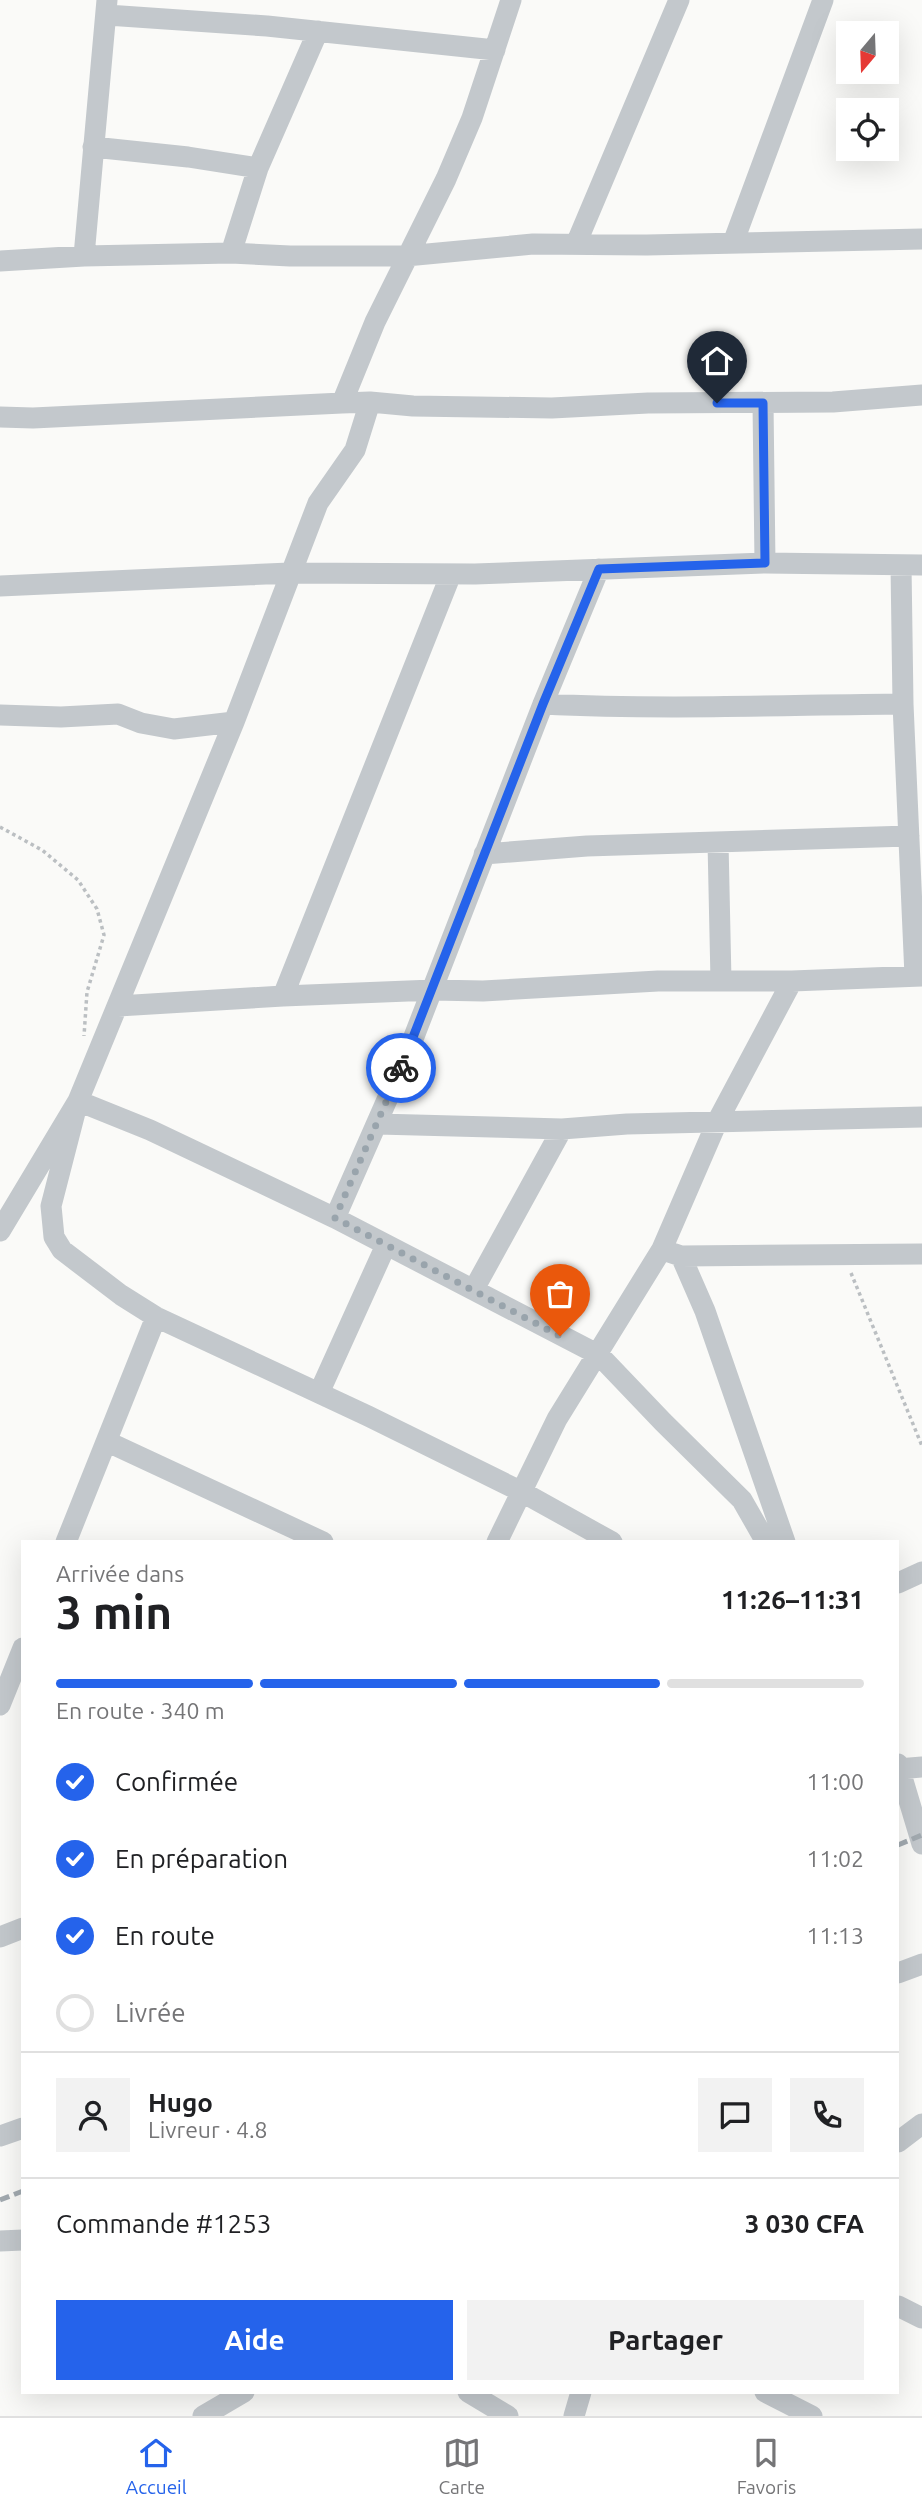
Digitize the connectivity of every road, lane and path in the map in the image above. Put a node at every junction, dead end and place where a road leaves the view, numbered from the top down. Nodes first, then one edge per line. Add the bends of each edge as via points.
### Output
1 (511, 0) edge
2 (679, 0) edge
3 (823, 0) edge
4 (107, 7) edge
5 (318, 31) junction
6 (495, 50) junction
7 (93, 147) junction
8 (258, 168) junction
9 (922, 239) edge
10 (733, 243) junction
11 (576, 244) junction
12 (231, 253) junction
13 (84, 256) junction
14 (406, 256) junction
15 (0, 261) edge
16 (922, 395) edge
17 (370, 402) junction
18 (342, 403) junction
19 (763, 403) junction
20 (0, 417) edge
21 (765, 563) junction
22 (911, 565) edge
23 (599, 569) junction
24 (290, 573) junction
25 (451, 574) junction
26 (0, 586) edge
27 (543, 704) junction
28 (903, 704) junction
29 (0, 715) edge
30 (234, 722) junction
31 (0, 827) edge
32 (909, 836) junction
33 (718, 842) junction
34 (484, 854) junction
35 (919, 976) edge
36 (721, 981) junction
37 (792, 981) junction
38 (433, 990) junction
39 (283, 996) junction
40 (117, 1006) junction
41 (83, 1046) dead end
42 (78, 1101) junction
43 (922, 1117) edge
44 (717, 1122) junction
45 (378, 1124) junction
46 (562, 1129) junction
47 (335, 1218) junction
48 (0, 1231) edge
49 (386, 1245) junction
50 (671, 1252) junction
51 (843, 1254) junction
52 (922, 1254) edge
53 (474, 1289) junction
54 (156, 1317) junction
55 (599, 1354) junction
56 (319, 1393) junction
57 (108, 1442) junction
58 (922, 1446) edge
59 (522, 1492) junction
60 (67, 1540) edge
61 (319, 1540) edge
62 (498, 1540) edge
63 (608, 1540) edge
64 (765, 1540) edge
65 (784, 1540) edge
66 (922, 1572) edge
67 (899, 1583) edge
68 (21, 1655) edge
69 (9, 1699) edge
70 (899, 1767) edge
71 (922, 1767) edge
72 (899, 1770) edge
73 (922, 1844) edge
74 (21, 1929) edge
75 (0, 1937) edge
76 (922, 1964) edge
77 (899, 1973) edge
78 (922, 2124) edge
79 (21, 2129) edge
80 (0, 2136) edge
81 (899, 2141) edge
82 (21, 2240) edge
83 (0, 2241) edge
84 (899, 2306) edge
85 (922, 2318) edge
86 (243, 2394) edge
87 (471, 2394) edge
88 (580, 2394) edge
89 (769, 2394) edge
90 (232, 2410) edge
91 (203, 2416) edge
92 (508, 2416) edge
93 (574, 2416) edge
94 (812, 2416) edge

1 - 6 street
2 - 11 street
3 - 10 street
4 - 5 street
4 - 7 street
5 - 6 street
5 - 8 street
6 - 14 street via 446,179
7 - 8 street
7 - 13 street
8 - 12 street
9 - 10 street
10 - 11 street
11 - 14 street
12 - 13 street
12 - 14 street
13 - 15 street
14 - 18 street
16 - 19 street
17 - 18 street
17 - 19 street via 552,408
17 - 24 street via 355,450 318,503
18 - 20 street
19 - 21 street
21 - 22 street
21 - 23 street
22 - 28 street
23 - 25 street
23 - 27 street
24 - 25 street
24 - 26 street
24 - 30 street
25 - 39 street
27 - 28 street via 626,708
27 - 34 street
28 - 32 street
29 - 30 street via 118,714 174,729
30 - 40 street
31 - 41 path via 42,850 78,880 97,909 104,935 87,992
32 - 33 street
32 - 35 street
33 - 34 street
33 - 36 street
34 - 38 street
35 - 37 street
36 - 37 street
36 - 38 street
37 - 44 street
38 - 39 street
38 - 45 street
39 - 40 street
40 - 42 street
42 - 47 street via 173,1140
42 - 48 street
42 - 54 street via 51,1206 54,1237 62,1250
43 - 44 street
44 - 46 street
44 - 50 street
45 - 46 street
45 - 47 street
46 - 53 street
47 - 49 street
49 - 53 street
49 - 56 street
50 - 51 street
50 - 55 street
50 - 65 street via 705,1311
51 - 52 street
51 - 58 path
53 - 55 street
54 - 56 street
54 - 57 street
55 - 59 street via 557,1419
55 - 64 street via 742,1500
56 - 59 street
57 - 60 street
57 - 61 street
59 - 62 street
59 - 63 street
66 - 67 street
68 - 69 street
70 - 71 street
72 - 73 street
74 - 75 street
76 - 77 street
78 - 81 street
79 - 80 street
82 - 83 street
84 - 85 street
86 - 90 street
87 - 92 street
88 - 93 street
89 - 94 street
90 - 91 street

